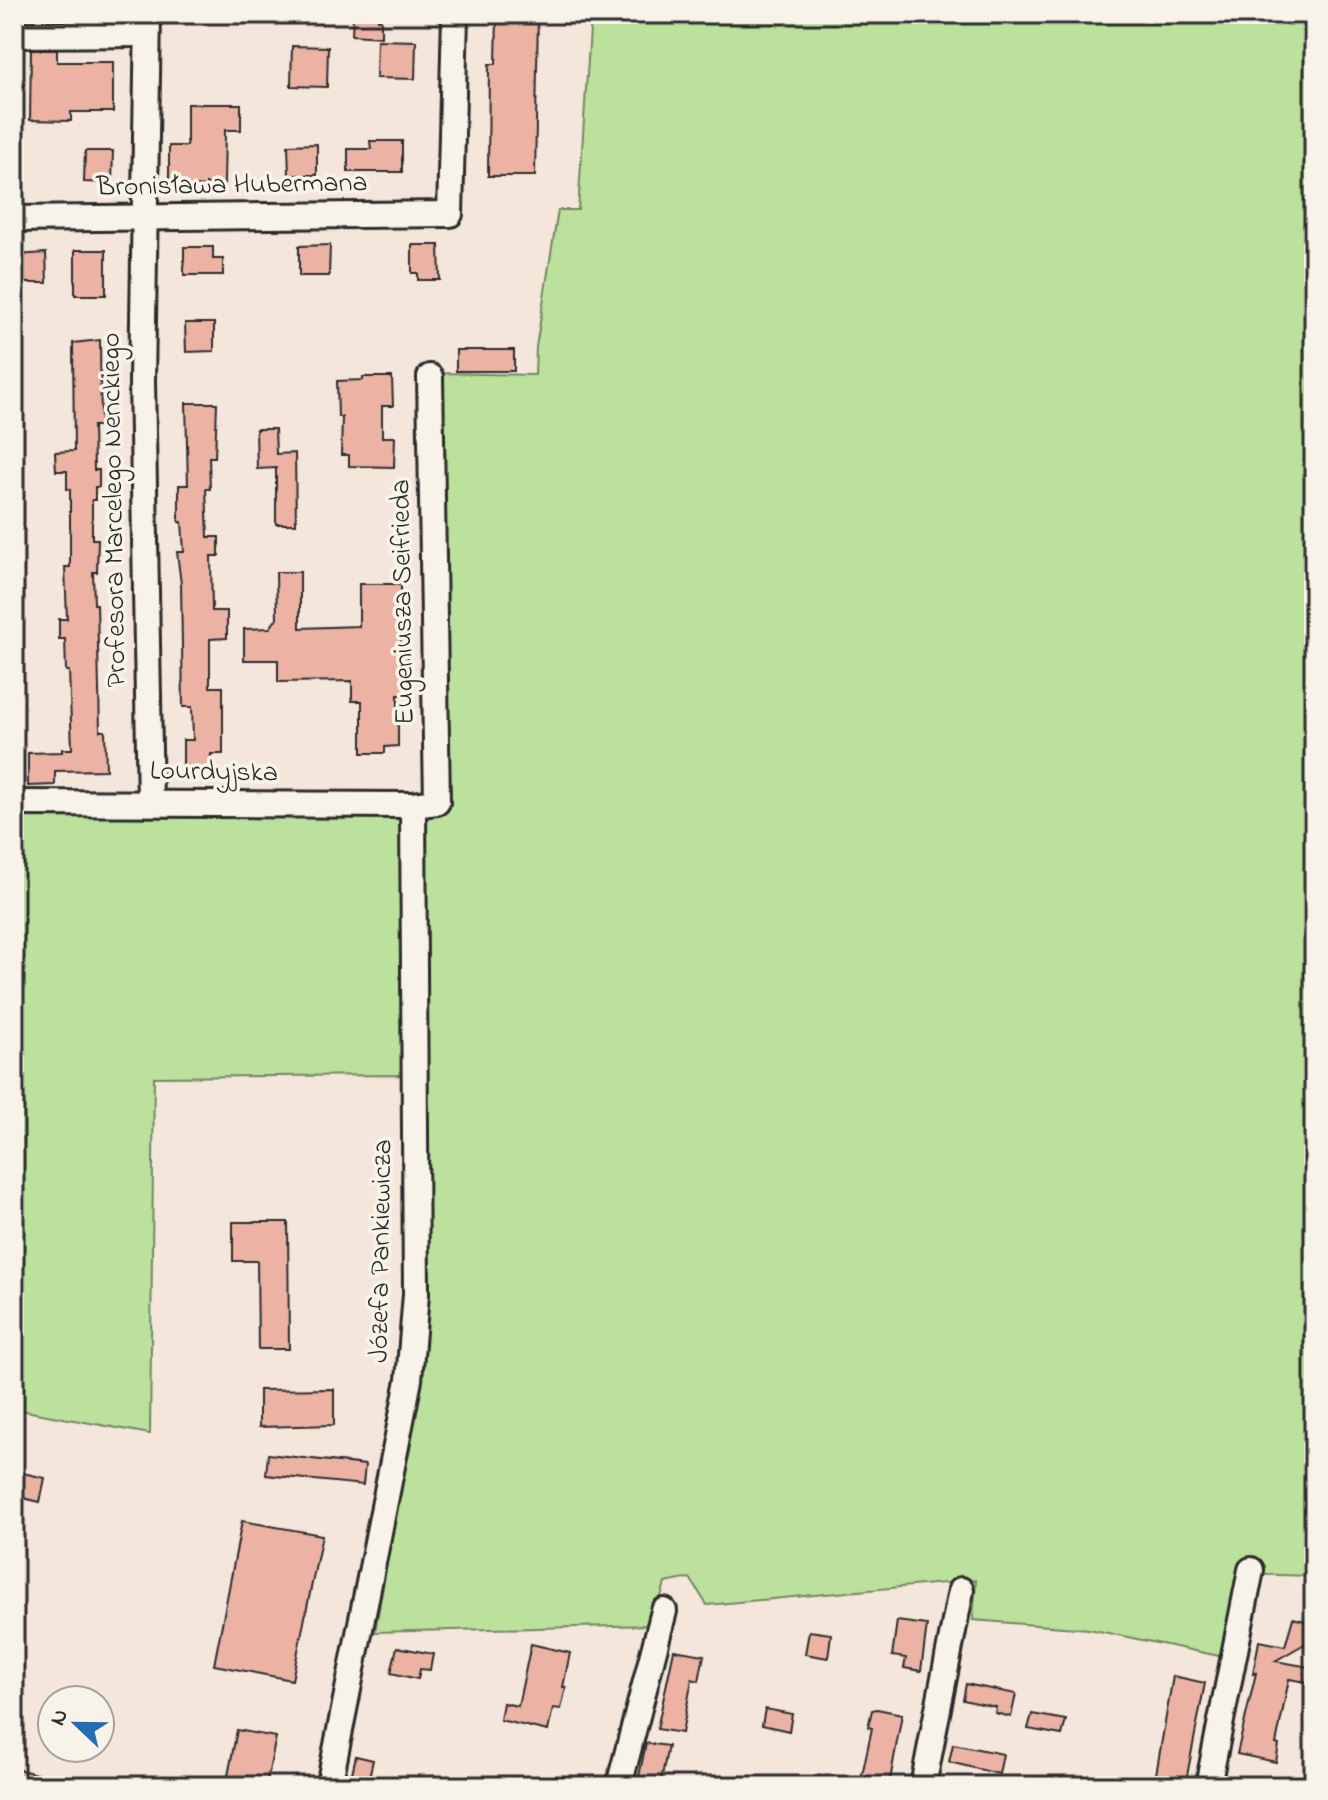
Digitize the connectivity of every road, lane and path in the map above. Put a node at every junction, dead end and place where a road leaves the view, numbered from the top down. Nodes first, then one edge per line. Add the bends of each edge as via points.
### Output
1 (455, 14) edge
2 (148, 24) edge
3 (14, 35) edge
4 (144, 217) junction
5 (14, 219) edge
6 (430, 377) dead end
7 (150, 802) junction
8 (14, 803) edge
9 (413, 805) junction
10 (1251, 1570) dead end
11 (961, 1590) dead end
12 (664, 1611) dead end
13 (329, 1786) edge
14 (619, 1786) edge
15 (923, 1786) edge
16 (1208, 1786) edge

1 - 4 street, Bronisława Hubermana via 450,214
2 - 3 street
2 - 4 street, Profesora Marcelego Nenckiego
4 - 5 street, Bronisława Hubermana
4 - 7 street, Profesora Marcelego Nenckiego
6 - 9 street, Eugeniusza Seifrieda via 437,802
7 - 8 street, Lourdyjska
7 - 9 street, Lourdyjska
9 - 13 street, Józefa Pankiewicza via 416,1294 409,1380
10 - 16 street
11 - 15 street
12 - 14 street

